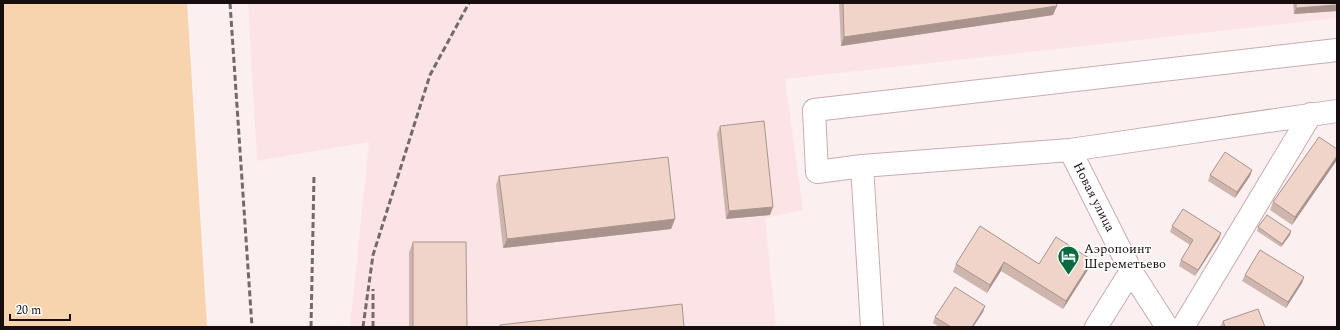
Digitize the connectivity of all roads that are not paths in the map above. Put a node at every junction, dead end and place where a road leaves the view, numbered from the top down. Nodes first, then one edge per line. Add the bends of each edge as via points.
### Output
1 (1337, 50) edge
2 (1337, 111) edge
3 (1311, 114) junction
4 (1070, 150) junction
5 (862, 166) junction
6 (1132, 271) junction
7 (872, 327) edge
8 (1096, 327) edge
9 (1167, 327) edge
10 (1183, 327) edge

1 - 5 street via 814,110 817,172
2 - 3 street
3 - 4 street
3 - 10 street
4 - 5 street
4 - 6 street, Новая улица
5 - 7 street
6 - 8 street
6 - 9 street, Новая улица

